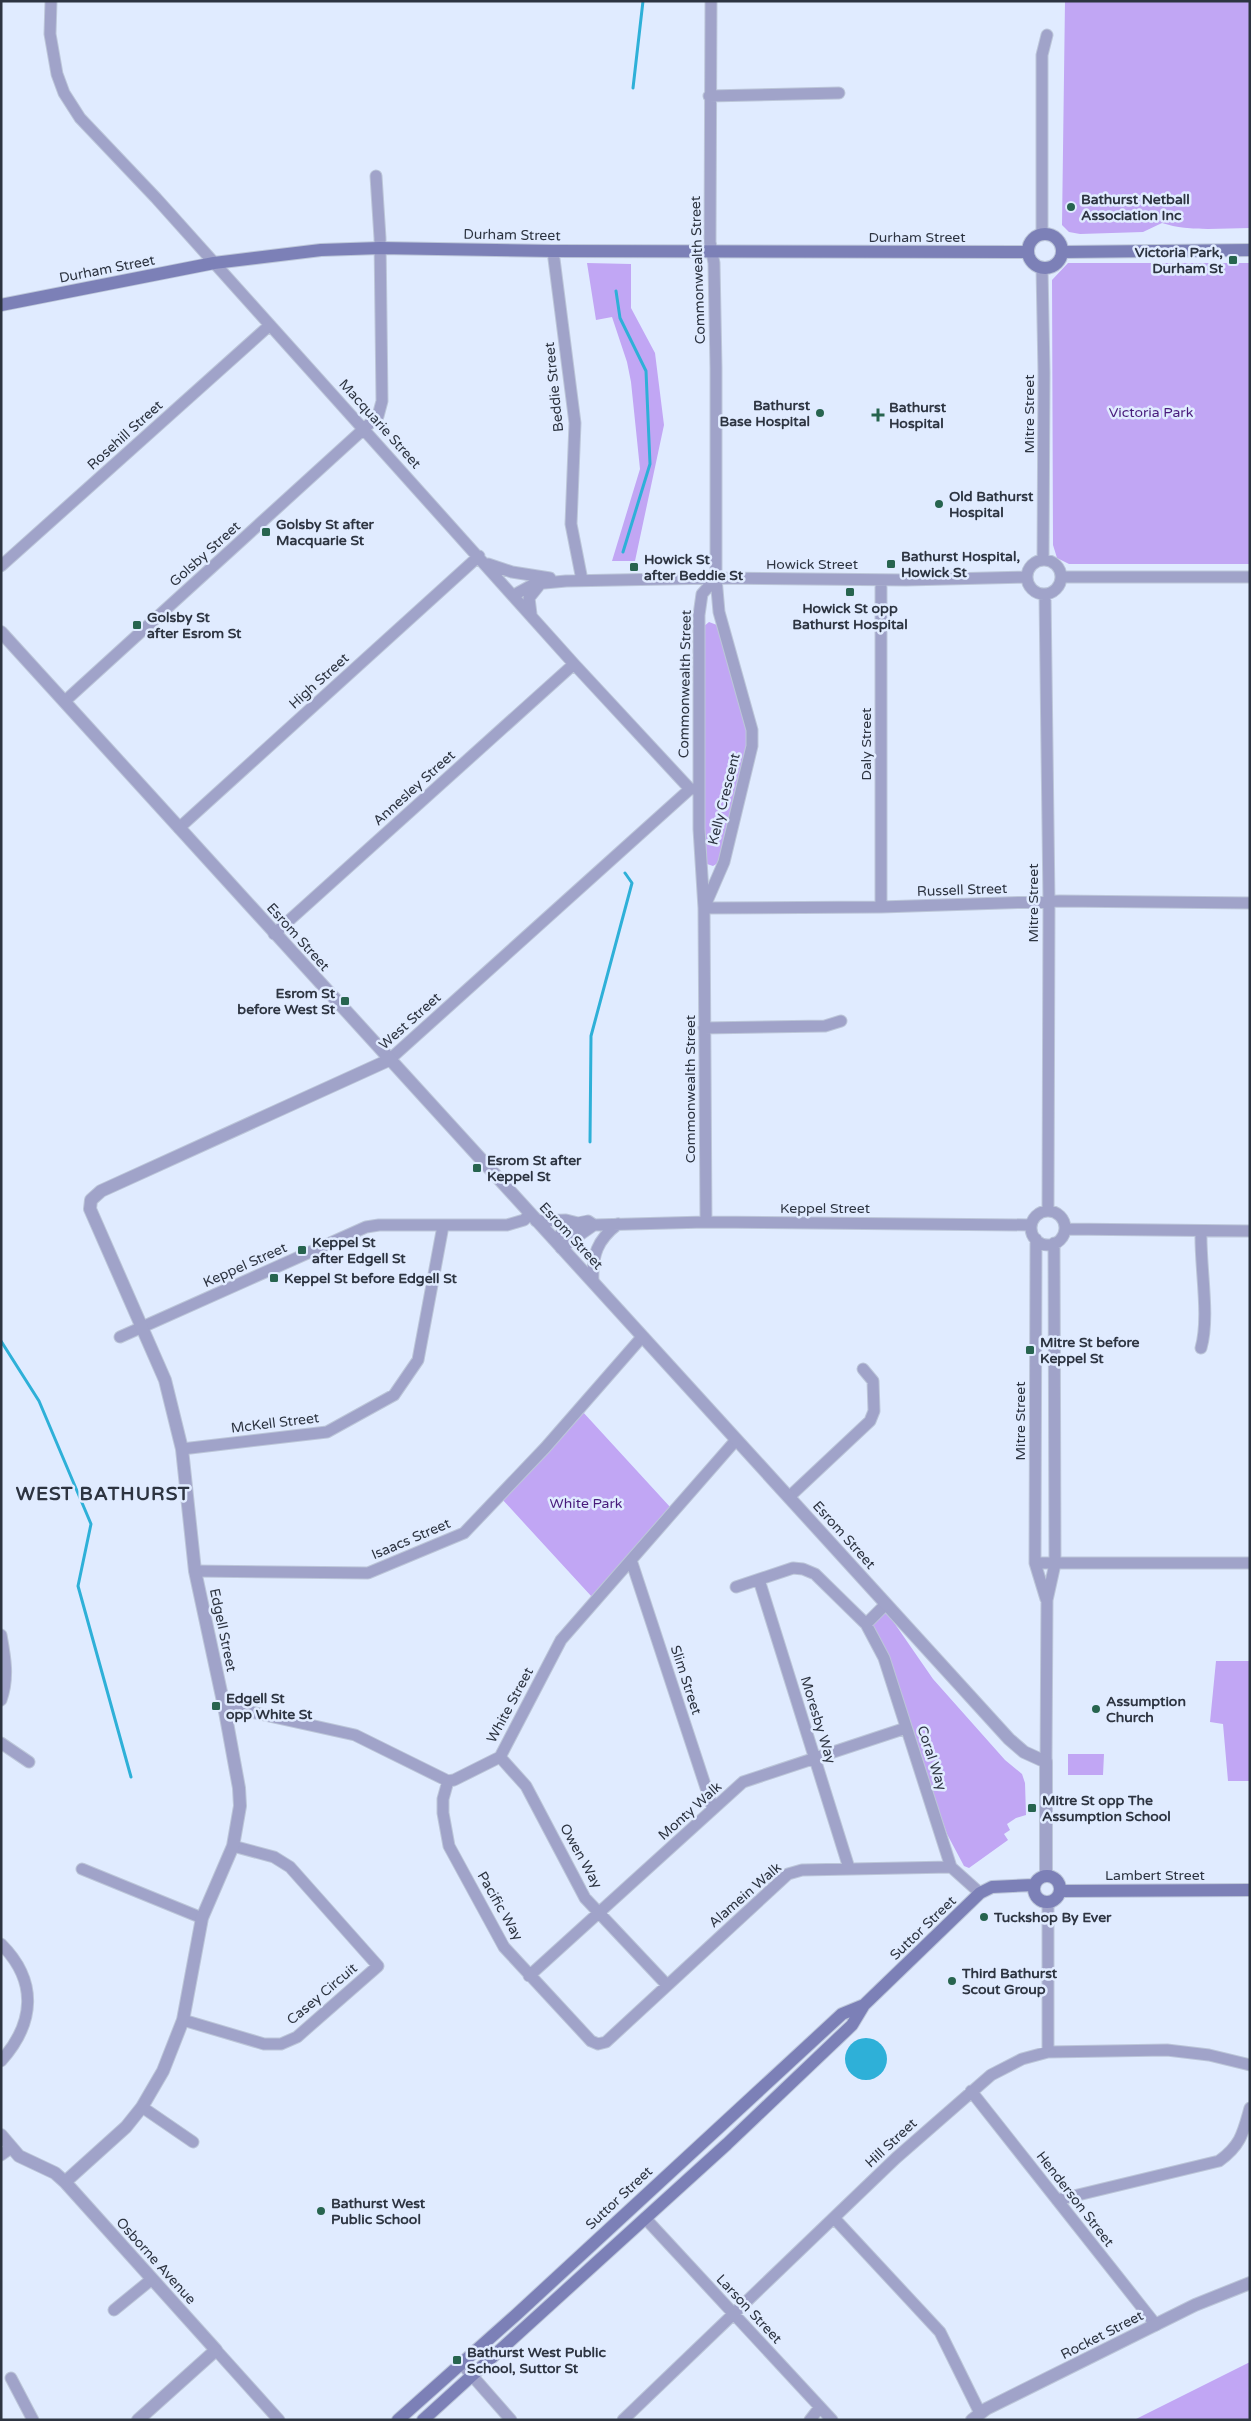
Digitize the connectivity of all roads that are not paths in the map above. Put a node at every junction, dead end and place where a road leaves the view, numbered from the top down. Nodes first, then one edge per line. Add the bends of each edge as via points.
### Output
1 (51, 1) edge
2 (711, 1) edge
3 (1047, 35) dead end
4 (839, 93) dead end
5 (710, 96) junction
6 (376, 176) dead end
7 (1042, 234) junction
8 (380, 248) junction
9 (1250, 250) edge
10 (553, 251) junction
11 (712, 252) junction
12 (1028, 252) junction
13 (1062, 252) junction
14 (214, 263) junction
15 (1042, 268) junction
16 (1, 305) edge
17 (270, 325) junction
18 (365, 430) junction
19 (481, 559) junction
20 (1043, 560) junction
21 (1, 566) edge
22 (528, 575) junction
23 (1027, 577) junction
24 (1062, 577) junction
25 (1250, 577) edge
26 (716, 578) junction
27 (582, 580) junction
28 (881, 580) junction
29 (566, 581) junction
30 (542, 584) junction
31 (511, 591) junction
32 (1045, 595) junction
33 (719, 612) junction
34 (531, 614) junction
35 (699, 615) junction
36 (1, 632) edge
37 (574, 664) junction
38 (65, 701) junction
39 (694, 789) junction
40 (179, 828) junction
41 (1048, 902) junction
42 (1250, 903) edge
43 (881, 907) junction
44 (704, 908) junction
45 (274, 934) junction
46 (841, 1021) dead end
47 (704, 1028) junction
48 (389, 1060) junction
49 (91, 1200) joint
50 (1048, 1211) junction
51 (533, 1218) junction
52 (706, 1222) junction
53 (578, 1223) junction
54 (594, 1224) junction
55 (618, 1224) junction
56 (1031, 1225) junction
57 (443, 1226) junction
58 (1065, 1229) junction
59 (1201, 1232) junction
60 (1250, 1232) edge
61 (1036, 1239) junction
62 (1054, 1243) junction
63 (557, 1244) junction
64 (593, 1282) junction
65 (141, 1327) junction
66 (642, 1337) junction
67 (120, 1338) dead end
68 (1201, 1348) dead end
69 (862, 1369) dead end
70 (736, 1440) junction
71 (182, 1449) junction
72 (789, 1496) junction
73 (631, 1560) junction
74 (1035, 1563) junction
75 (1250, 1563) edge
76 (1055, 1564) junction
77 (195, 1571) junction
78 (759, 1580) junction
79 (736, 1587) dead end
80 (1047, 1600) junction
81 (886, 1604) junction
82 (866, 1624) junction
83 (1, 1635) edge
84 (1, 1700) edge
85 (224, 1706) junction
86 (906, 1728) junction
87 (1, 1743) edge
88 (500, 1757) junction
89 (814, 1759) junction
90 (29, 1762) dead end
91 (1046, 1762) junction
92 (448, 1781) junction
93 (713, 1809) junction
94 (233, 1846) junction
95 (849, 1868) junction
96 (952, 1868) junction
97 (82, 1869) dead end
98 (1046, 1876) junction
99 (1034, 1889) junction
100 (1060, 1890) junction
101 (1250, 1890) edge
102 (980, 1892) junction
103 (1048, 1903) junction
104 (599, 1913) junction
105 (202, 1918) junction
106 (1, 1944) edge
107 (529, 1976) junction
108 (666, 1984) junction
109 (864, 2005) junction
110 (183, 2020) junction
111 (598, 2044) joint
112 (1048, 2052) junction
113 (1, 2061) edge
114 (1250, 2065) edge
115 (971, 2091) junction
116 (142, 2107) junction
117 (1250, 2108) edge
118 (1, 2134) edge
119 (193, 2142) dead end
120 (6, 2152) edge
121 (65, 2182) junction
122 (1057, 2200) junction
123 (645, 2218) junction
124 (834, 2218) junction
125 (152, 2279) junction
126 (1250, 2283) edge
127 (114, 2310) dead end
128 (733, 2314) junction
129 (1156, 2325) junction
130 (216, 2350) junction
131 (461, 2363) junction
132 (472, 2375) junction
133 (12, 2378) dead end
134 (820, 2407) junction
135 (976, 2416) edge
136 (33, 2420) edge
137 (138, 2420) edge
138 (279, 2420) edge
139 (398, 2420) edge
140 (423, 2420) edge
141 (511, 2420) edge
142 (623, 2420) edge
143 (810, 2420) edge
144 (832, 2420) edge

1 - 14 street, Macquarie Street via 50,34 64,93 80,118
2 - 5 street, Commonwealth Street
3 - 7 street via 1042,56
4 - 5 street
5 - 11 street, Commonwealth Street
6 - 8 street, Golsby Street
7 - 12 main road via 1033,238
7 - 13 main road via 1056,238
8 - 10 main road, Durham Street
8 - 14 main road, Durham Street via 321,250
8 - 18 street, Golsby Street via 382,401 378,416
9 - 13 main road
10 - 11 main road, Durham Street
10 - 27 street, Beddie Street via 575,423 571,524
11 - 12 main road, Durham Street
11 - 26 street, Commonwealth Street via 716,368
12 - 15 main road via 1030,261
13 - 15 main road via 1056,264
14 - 16 main road, Durham Street
14 - 17 street, Macquarie Street
15 - 20 street, Mitre Street
17 - 18 street, Macquarie Street
17 - 21 street, Rosehill Street
18 - 19 street, Macquarie Street
18 - 38 street, Golsby Street
19 - 22 street, Howick Street via 502,570
19 - 31 street, Macquarie Street
19 - 40 street, High Street
20 - 23 street via 1032,566
20 - 24 street via 1056,564
22 - 29 street, Howick Street
22 - 31 street via 518,579
23 - 28 street, Howick Street
23 - 32 street via 1034,592
24 - 25 street
24 - 32 street via 1057,589
26 - 27 street, Howick Street
26 - 28 street, Howick Street
26 - 33 street, Kelly Crescent
26 - 35 street, Commonwealth Street via 702,594
27 - 29 street, Howick Street
28 - 43 street, Daly Street
29 - 30 street, Howick Street
30 - 31 street, Howick Street
30 - 34 street via 529,598
31 - 34 street, Macquarie Street
32 - 41 street, Mitre Street
33 - 35 street
33 - 44 street, Kelly Crescent via 752,730 752,746 724,862
34 - 37 street, Macquarie Street
35 - 39 street, Commonwealth Street
36 - 38 street, Esrom Street
37 - 39 street, Macquarie Street
37 - 45 street, Annesley Street
38 - 40 street, Esrom Street
39 - 44 street, Commonwealth Street
39 - 48 street, West Street
40 - 45 street, Esrom Street
41 - 42 street, Russell Street
41 - 43 street, Russell Street
41 - 50 street, Mitre Street
43 - 44 street, Russell Street
44 - 47 street, Commonwealth Street
45 - 48 street, Esrom Street
46 - 47 street via 825,1026
47 - 52 street, Commonwealth Street
48 - 49 street, West Street via 101,1191
48 - 51 street, Esrom Street
49 - 65 street, Edgell Street via 90,1209
50 - 56 street via 1039,1213
50 - 58 street via 1060,1216
51 - 53 street, Keppel Street
51 - 57 street, Keppel Street via 510,1224
51 - 63 street, Esrom Street
52 - 55 street, Keppel Street
52 - 56 street, Keppel Street
53 - 54 street, Keppel Street via 588,1221
53 - 63 street
54 - 55 street, Keppel Street
54 - 63 street
55 - 64 street via 595,1250
56 - 61 street
57 - 65 street, Keppel Street via 366,1227
57 - 71 street, McKell Street via 418,1360 394,1395 327,1432
58 - 59 street
58 - 62 street
59 - 60 street
59 - 68 street via 1206,1331
61 - 62 street via 1044,1244
61 - 74 street, Mitre Street
62 - 76 street, Mitre Street
63 - 64 street, Esrom Street
64 - 66 street, Esrom Street
65 - 67 street, Keppel Street
65 - 71 street, Edgell Street via 165,1380
66 - 70 street, Esrom Street
66 - 77 street, Isaacs Street via 545,1448 464,1533 368,1573
69 - 72 street via 873,1381 874,1411 870,1421
70 - 72 street, Esrom Street
70 - 73 street, White Street
71 - 77 street, Edgell Street
72 - 81 street, Esrom Street
73 - 88 street, White Street via 561,1640
73 - 93 street, Slim Street
74 - 76 street
74 - 80 street, Mitre Street
75 - 76 street
76 - 80 street, Mitre Street
77 - 85 street, Edgell Street
78 - 79 street, Coral Way
78 - 82 street, Coral Way via 792,1568 803,1568 815,1574
78 - 89 street, Moresby Way
80 - 91 street, Mitre Street
81 - 82 street
81 - 91 street, Esrom Street via 1017,1747
82 - 86 street, Coral Way via 884,1658
83 - 84 street via 6,1679
85 - 92 street via 355,1735
85 - 94 street, Edgell Street via 239,1788 240,1806
86 - 89 street, Monty Walk
86 - 96 street, Coral Way
87 - 90 street
88 - 92 street, White Street
88 - 104 street, Owen Way via 526,1786 586,1898
89 - 93 street, Monty Walk via 743,1782
89 - 95 street, Moresby Way
91 - 98 street, Mitre Street
92 - 107 street, Pacific Way via 442,1813 449,1846 504,1947
93 - 104 street, Monty Walk
94 - 105 street, Edgell Street
94 - 110 street, Casey Circuit via 274,1857 290,1867 378,1966 297,2037 281,2044 264,2044
95 - 96 street, Alamein Walk
95 - 108 street, Alamein Walk via 802,1870 788,1874
96 - 102 street
97 - 105 street
98 - 99 main road via 1039,1879
98 - 100 main road via 1058,1882
99 - 102 main road via 992,1887
99 - 103 main road via 1041,1902
100 - 101 main road, Lambert Street
100 - 103 main road via 1056,1899
102 - 109 main road, Suttor Street
103 - 112 street
104 - 107 street, Monty Walk
104 - 108 street, Owen Way
105 - 110 street, Edgell Street
106 - 113 street via 22,1972 28,2006 22,2031
107 - 111 street, Pacific Way via 591,2041
108 - 111 street, Alamein Walk via 606,2042
109 - 123 main road, Suttor Street via 852,2025
109 - 131 main road, Suttor Street via 842,2014
110 - 116 street, Edgell Street via 163,2071
112 - 114 street, Hill Street via 1167,2050 1209,2055
112 - 115 street, Hill Street via 1022,2059 991,2075
115 - 122 street, Henderson Street
115 - 124 street, Hill Street
116 - 119 street
116 - 121 street, Edgell Street via 114,2140
117 - 122 street via 1241,2140 1219,2160
118 - 120 street, Osborne Avenue
120 - 121 street, Osborne Avenue via 54,2173
121 - 125 street, Osborne Avenue
122 - 129 street, Henderson Street
123 - 128 street, Larson Street
123 - 132 main road, Suttor Street
124 - 128 street, Hill Street
124 - 135 street via 940,2332
125 - 127 street
125 - 130 street, Osborne Avenue
126 - 129 street, Rocket Street
128 - 134 street, Larson Street
128 - 142 street, Hill Street
129 - 135 street, Rocket Street
130 - 137 street
130 - 138 street, Osborne Avenue
131 - 132 street
131 - 139 main road, Suttor Street
132 - 140 main road, Suttor Street
132 - 141 street
133 - 136 street
134 - 143 street
134 - 144 street, Larson Street

